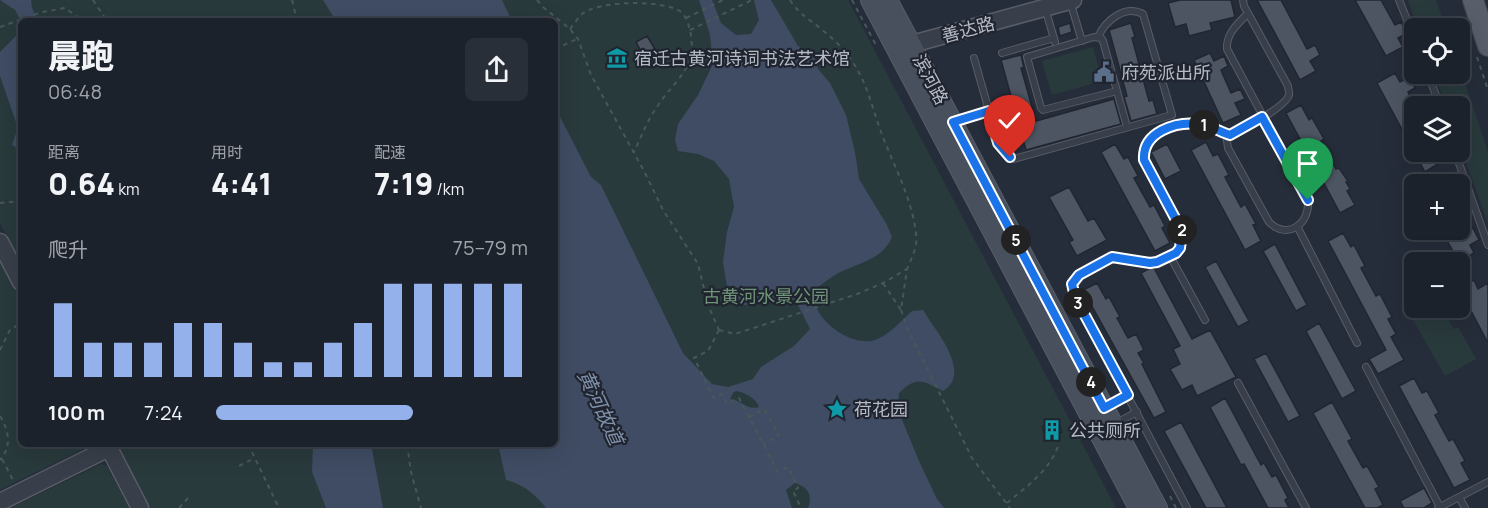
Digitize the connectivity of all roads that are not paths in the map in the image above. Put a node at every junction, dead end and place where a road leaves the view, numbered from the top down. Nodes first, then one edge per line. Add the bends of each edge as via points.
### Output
1 (870, 0) edge
2 (888, 0) edge
3 (1071, 0) edge
4 (1243, 0) edge
5 (1398, 0) edge
6 (1473, 0) edge
7 (1045, 8) junction
8 (1248, 13) junction
9 (1406, 18) edge
10 (1098, 37) junction
11 (1054, 38) junction
12 (1082, 41) junction
13 (1488, 46) edge
14 (905, 47) junction
15 (1057, 48) junction
16 (1002, 53) dead end
17 (974, 58) dead end
18 (1117, 91) junction
19 (989, 111) junction
20 (1262, 117) junction
21 (953, 122) junction
22 (1127, 127) junction
23 (1226, 134) junction
24 (1459, 162) edge
25 (1297, 226) junction
26 (0, 242) edge
27 (1488, 245) edge
28 (1170, 256) junction
29 (18, 276) edge
30 (1205, 320) dead end
31 (1357, 343) dead end
32 (1366, 367) dead end
33 (1238, 383) dead end
34 (1128, 395) junction
35 (1104, 408) junction
36 (1137, 412) junction
37 (1113, 425) junction
38 (106, 447) edge
39 (111, 447) edge
40 (1488, 482) edge
41 (1459, 497) junction
42 (0, 502) edge
43 (1439, 507) edge
44 (140, 508) edge
45 (1138, 508) edge
46 (1158, 508) edge
47 (1187, 508) edge
48 (1306, 508) edge
49 (1465, 508) edge

1 - 14 main road, 滨河路
2 - 14 main road, 滨河路
3 - 7 street, 善达路
3 - 12 lane
4 - 8 lane
5 - 9 lane
6 - 13 main road
7 - 11 lane
7 - 14 street, 善达路
8 - 20 lane via 1226,42
8 - 20 lane via 1290,94
10 - 12 lane
10 - 18 lane via 1103,41
10 - 22 lane via 1106,22 1117,15 1136,11 1145,16 1172,115
11 - 15 lane
11 - 16 lane
12 - 15 lane
14 - 21 main road, 滨河路
14 - 45 main road, 滨河路
15 - 18 lane via 1027,57 1043,110
17 - 19 lane
18 - 22 lane
19 - 21 lane
19 - 22 lane via 998,143 1014,159
20 - 23 lane via 1235,134
20 - 25 lane via 1308,200 1308,215
21 - 35 main road, 滨河路
23 - 25 lane via 1228,148 1272,226
23 - 28 lane via 1190,123 1155,134 1146,146 1144,160 1182,231 1180,248
24 - 27 lane
25 - 31 lane
26 - 29 street
28 - 30 lane
28 - 34 lane via 1150,263 1112,257 1079,275 1072,284 1075,297
32 - 43 lane
33 - 48 lane
34 - 35 lane
34 - 36 lane
35 - 37 main road, 滨河路
36 - 37 lane
36 - 47 lane
37 - 46 main road, 滨河路
38 - 42 street
39 - 44 street
40 - 41 lane
41 - 43 lane
41 - 49 lane

